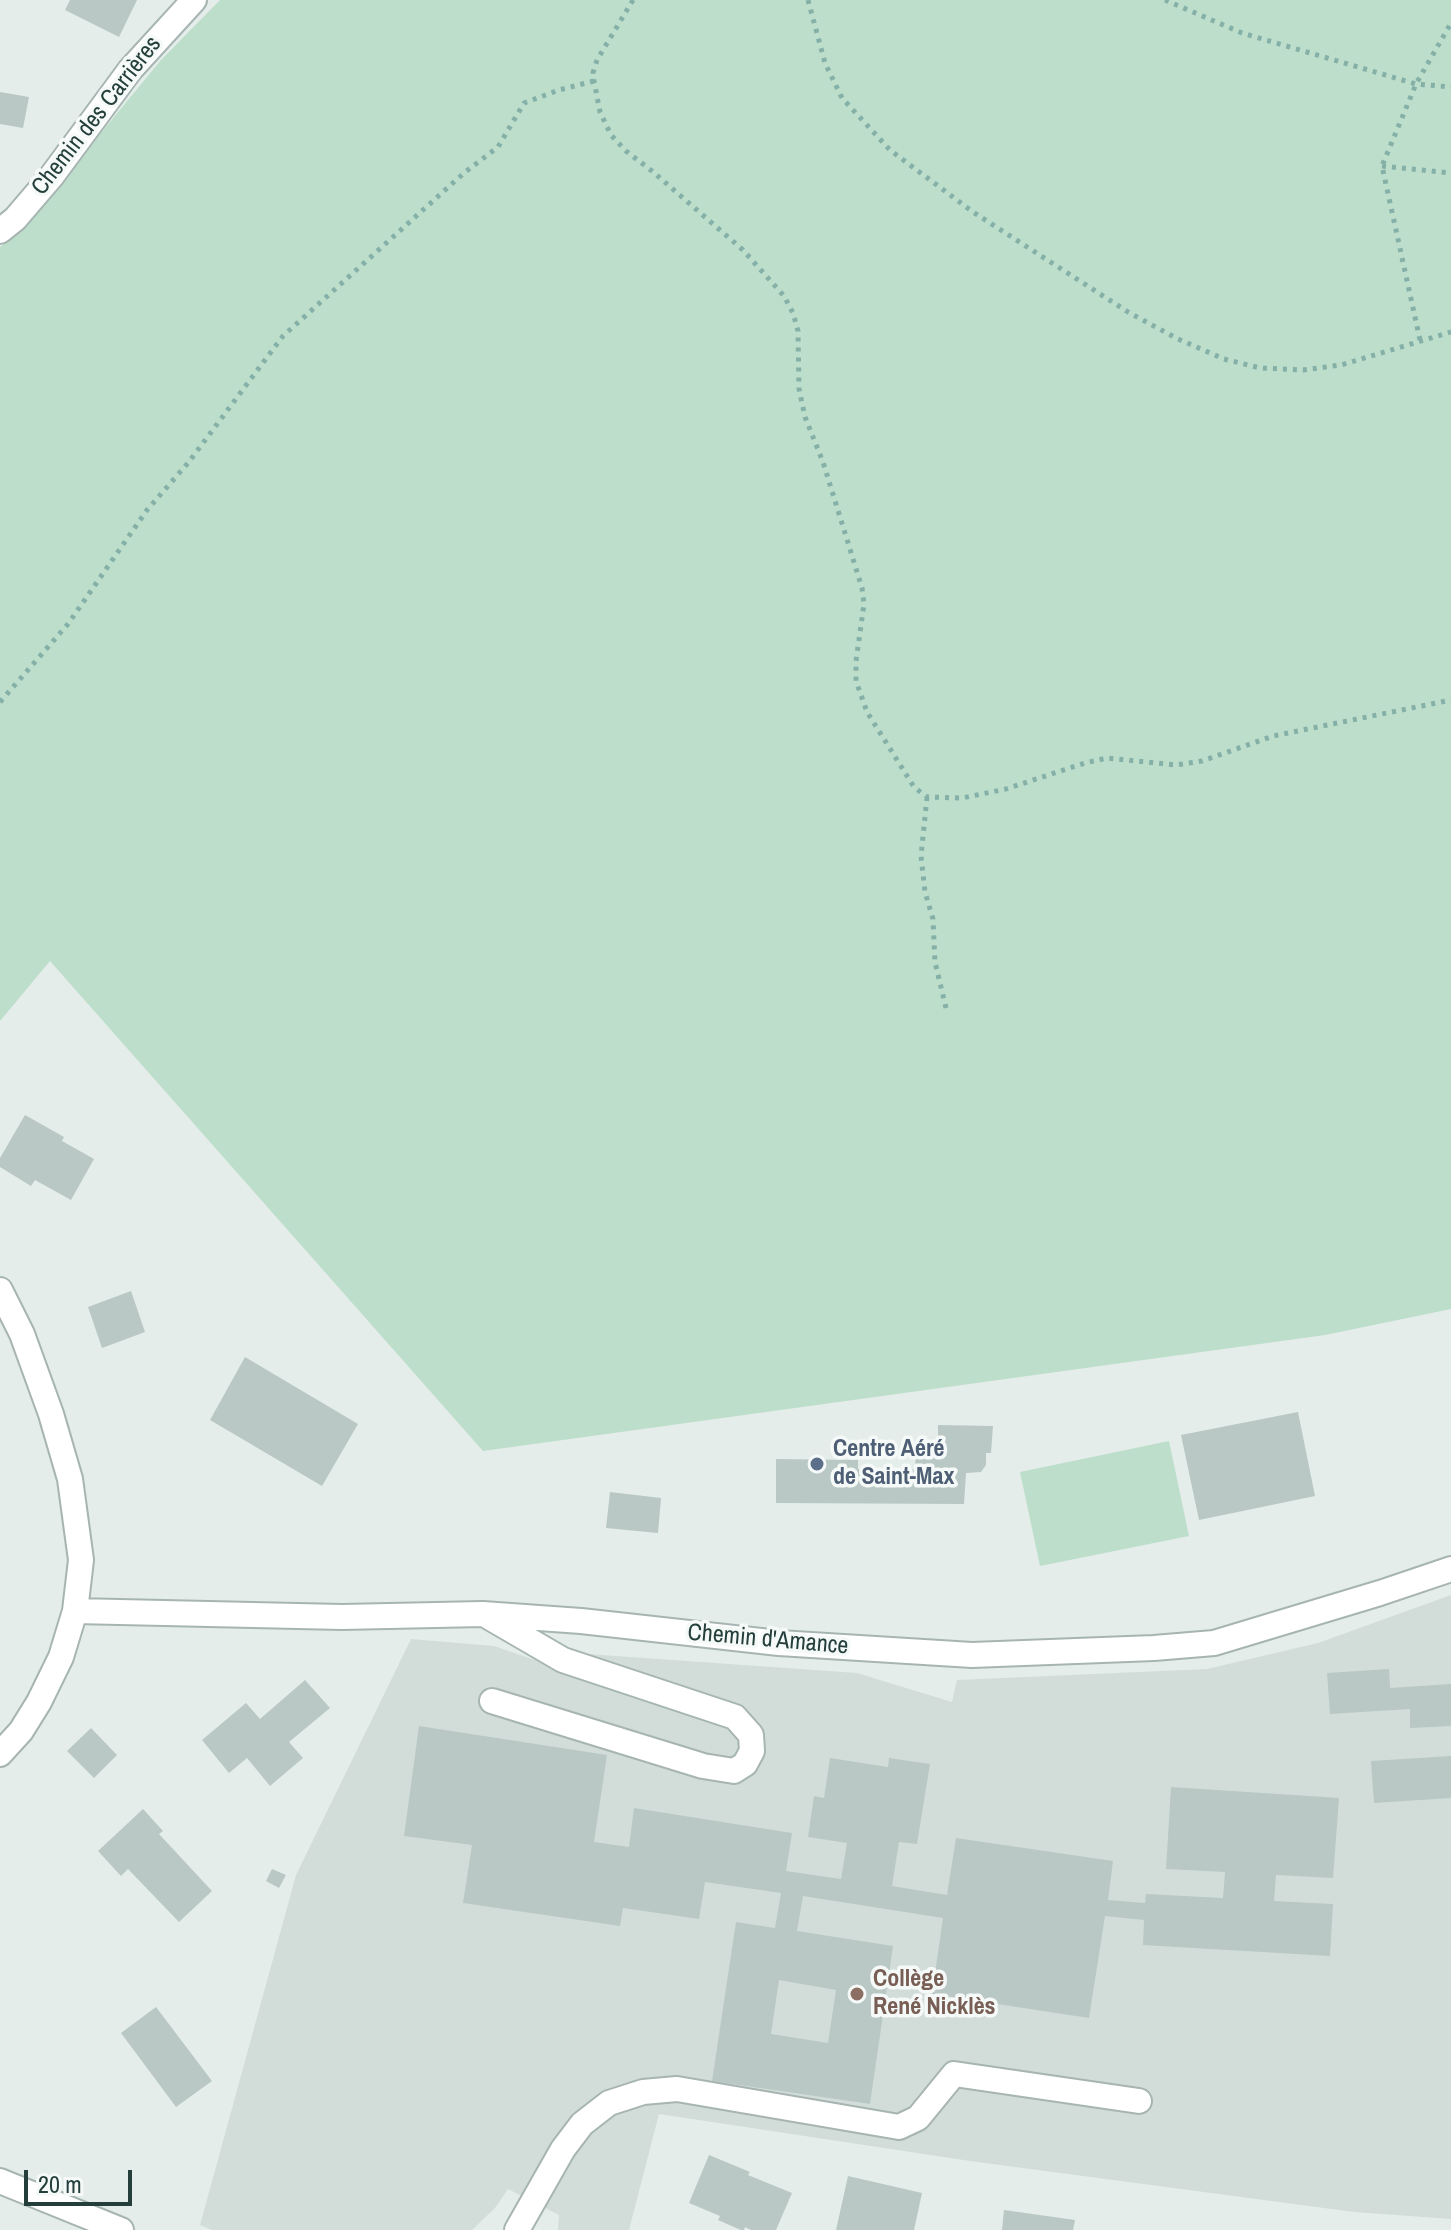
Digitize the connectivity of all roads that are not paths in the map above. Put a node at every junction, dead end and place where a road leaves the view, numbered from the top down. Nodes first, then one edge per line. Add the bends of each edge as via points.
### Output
1 (194, 0) edge
2 (0, 231) edge
3 (0, 1290) edge
4 (1451, 1569) edge
5 (75, 1611) junction
6 (483, 1614) junction
7 (492, 1701) dead end
8 (0, 1754) edge
9 (1139, 2101) dead end
10 (0, 2181) edge
11 (121, 2230) edge
12 (517, 2230) edge

1 - 2 street, Chemin des Carrières via 130,70 51,177
3 - 5 street via 22,1334 70,1479 81,1560
4 - 6 street, Chemin d'Amance via 1214,1643 1154,1648 972,1655 779,1643
5 - 6 street, Chemin d'Amance via 342,1617
5 - 8 street via 39,1702
6 - 7 street via 563,1660 735,1717 751,1735 752,1751 734,1771 703,1766
9 - 12 street via 954,2074 918,2118 899,2127 677,2089 643,2092 609,2103 582,2124
10 - 11 street

